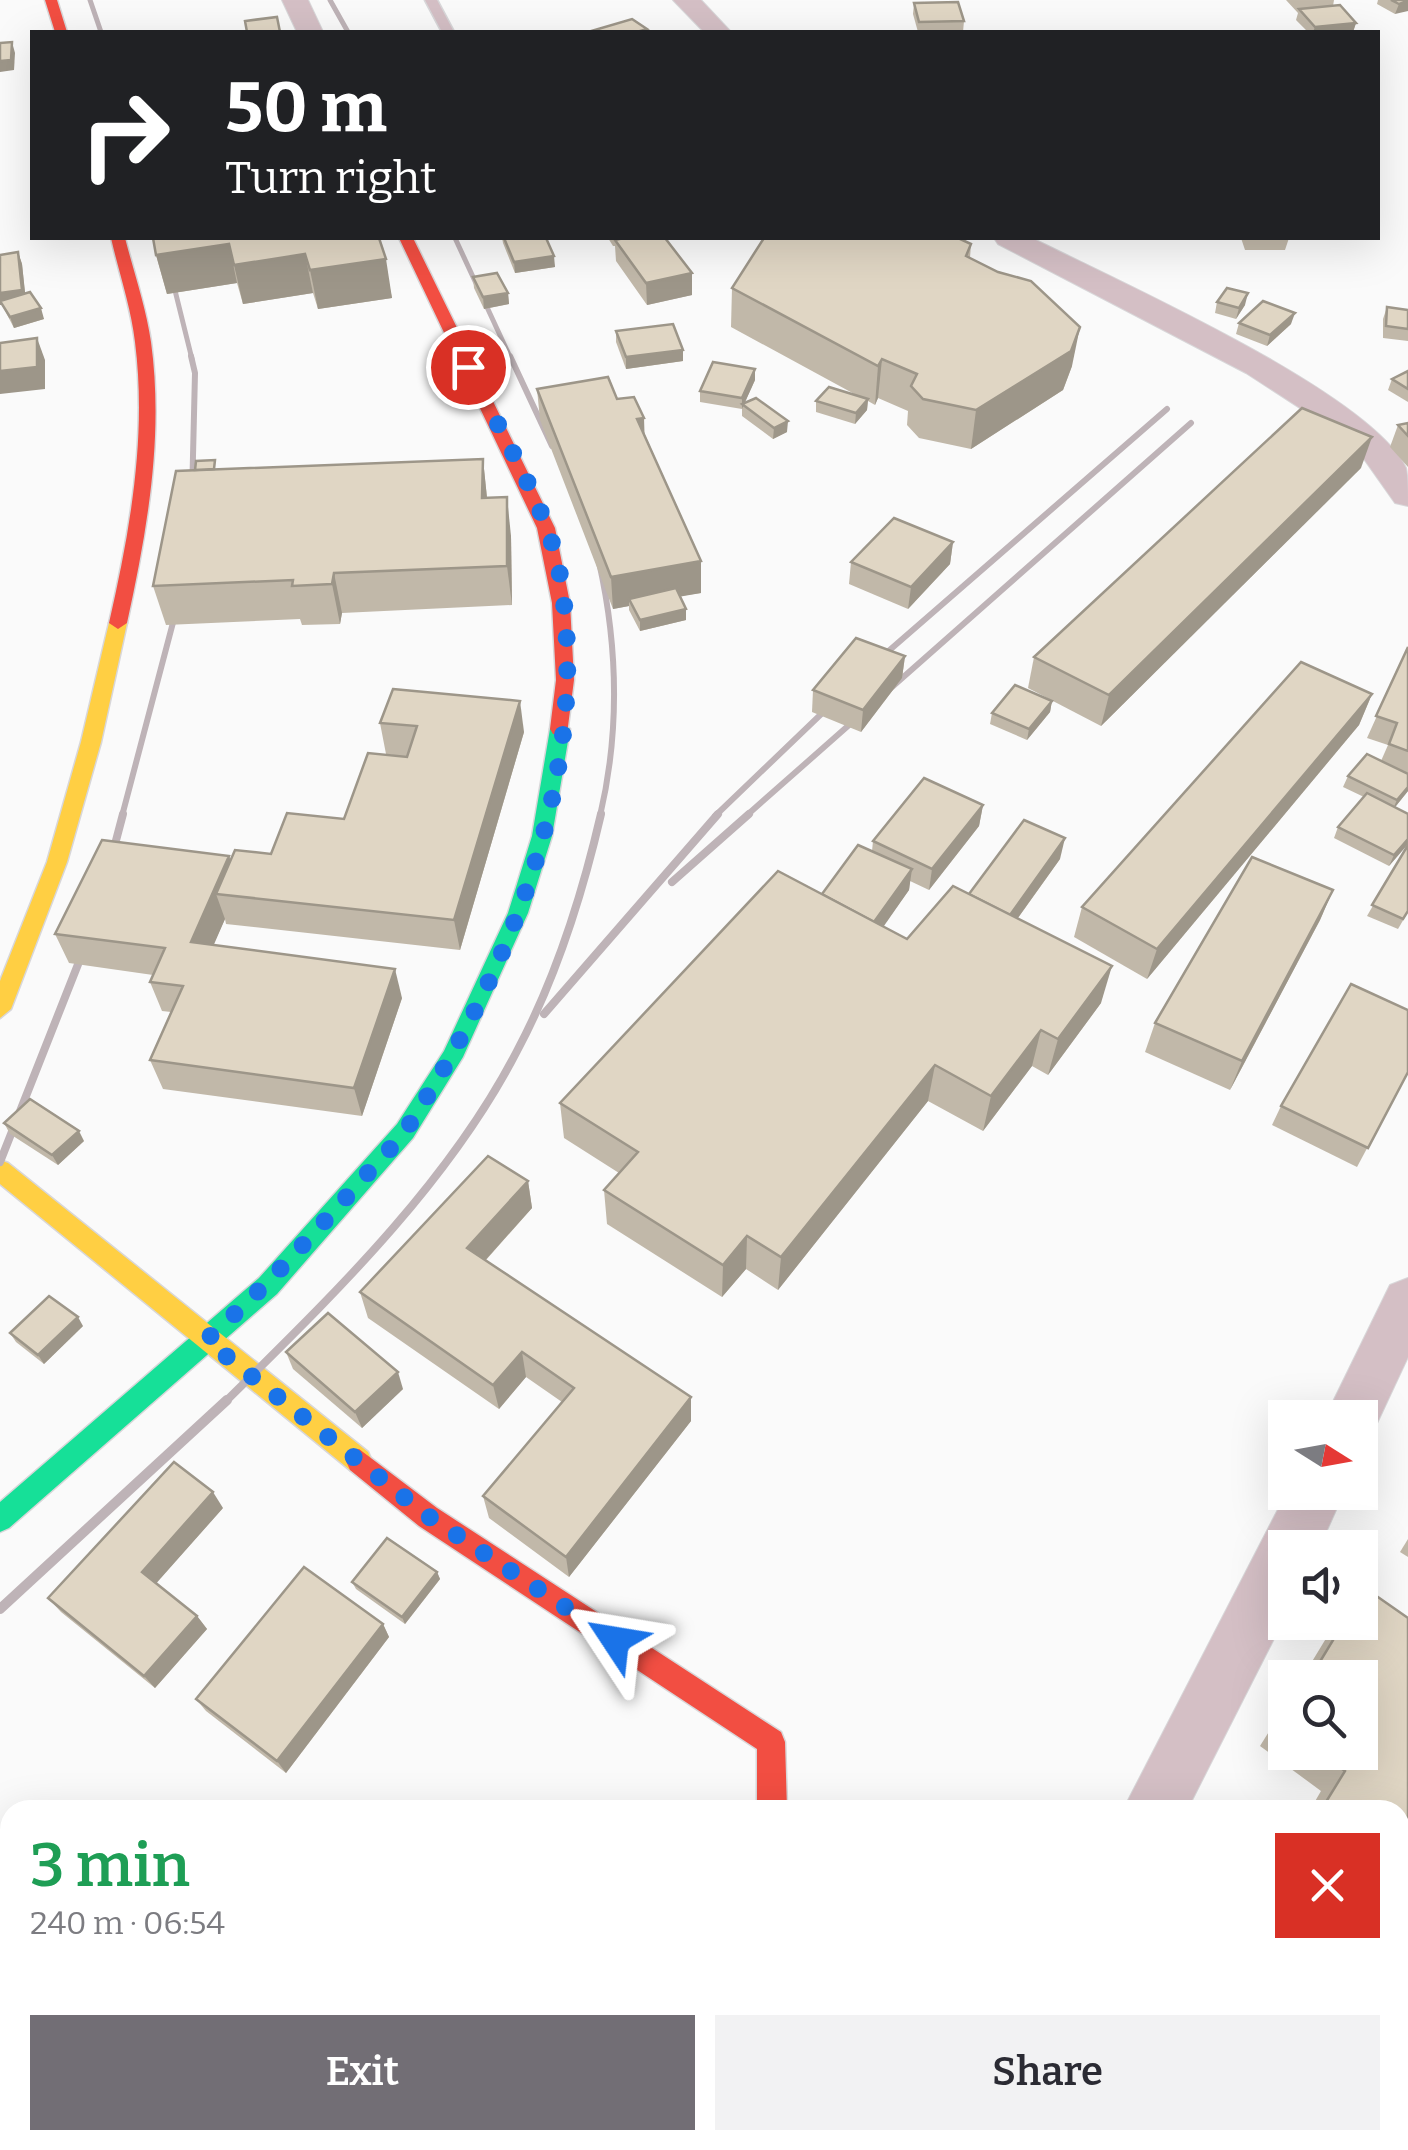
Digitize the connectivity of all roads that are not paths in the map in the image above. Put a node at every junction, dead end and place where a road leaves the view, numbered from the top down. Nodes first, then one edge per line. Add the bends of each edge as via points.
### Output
1 (51, 0) edge
2 (295, 0) edge
3 (431, 0) edge
4 (686, 0) edge
5 (60, 30) edge
6 (309, 30) edge
7 (447, 30) edge
8 (716, 30) edge
9 (118, 240) edge
10 (407, 240) edge
11 (1013, 240) edge
12 (1408, 496) edge
13 (0, 1009) edge
14 (0, 1170) edge
15 (1408, 1300) edge
16 (206, 1340) junction
17 (1361, 1400) edge
18 (0, 1519) edge
19 (1268, 1589) edge
20 (772, 1800) edge
21 (1159, 1800) edge

1 - 5 street
2 - 6 street
3 - 7 lane
4 - 8 street
9 - 13 street via 142,343 146,411 138,538 58,862
10 - 16 street via 559,572 566,638 560,747 543,842 489,985 412,1123 270,1284
11 - 12 street via 1258,366 1364,435
14 - 16 street
15 - 17 street
16 - 18 street
16 - 20 street via 428,1516 771,1742
19 - 21 street

